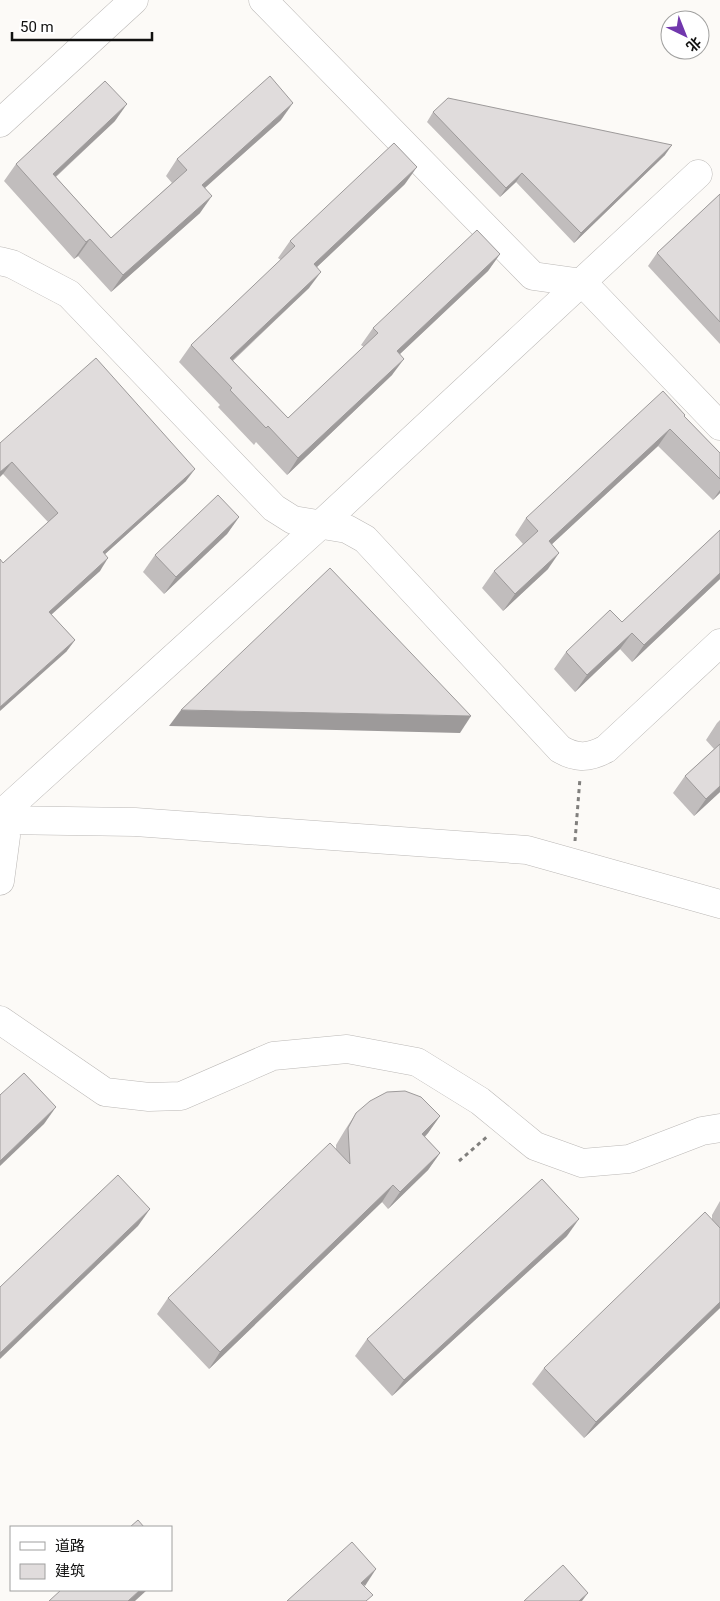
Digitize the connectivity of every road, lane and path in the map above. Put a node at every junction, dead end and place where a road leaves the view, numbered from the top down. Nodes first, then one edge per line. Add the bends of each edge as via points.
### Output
1 (134, 0) edge
2 (263, 0) edge
3 (0, 123) edge
4 (698, 174) dead end
5 (0, 261) edge
6 (583, 283) junction
7 (720, 426) edge
8 (319, 526) junction
9 (720, 642) edge
10 (582, 757) junction
11 (1, 827) edge
12 (573, 863) junction
13 (0, 881) edge
14 (720, 904) edge
15 (720, 920) edge
16 (0, 1020) edge
17 (505, 1122) junction
18 (720, 1128) edge
19 (459, 1161) dead end

1 - 3 street
2 - 6 street via 533,276
4 - 6 street
5 - 8 street via 70,294 274,508 293,520
6 - 7 street
6 - 8 street
8 - 10 street via 347,529 365,538 560,749
8 - 11 street
9 - 10 street via 606,749
10 - 12 path
11 - 12 street via 135,822 526,850
11 - 13 street
11 - 15 street via 521,866
12 - 14 street
16 - 17 street via 105,1092 149,1097 181,1096 273,1056 347,1049 418,1062 480,1101
17 - 18 street via 535,1146 582,1163 630,1159 702,1131
17 - 19 path

